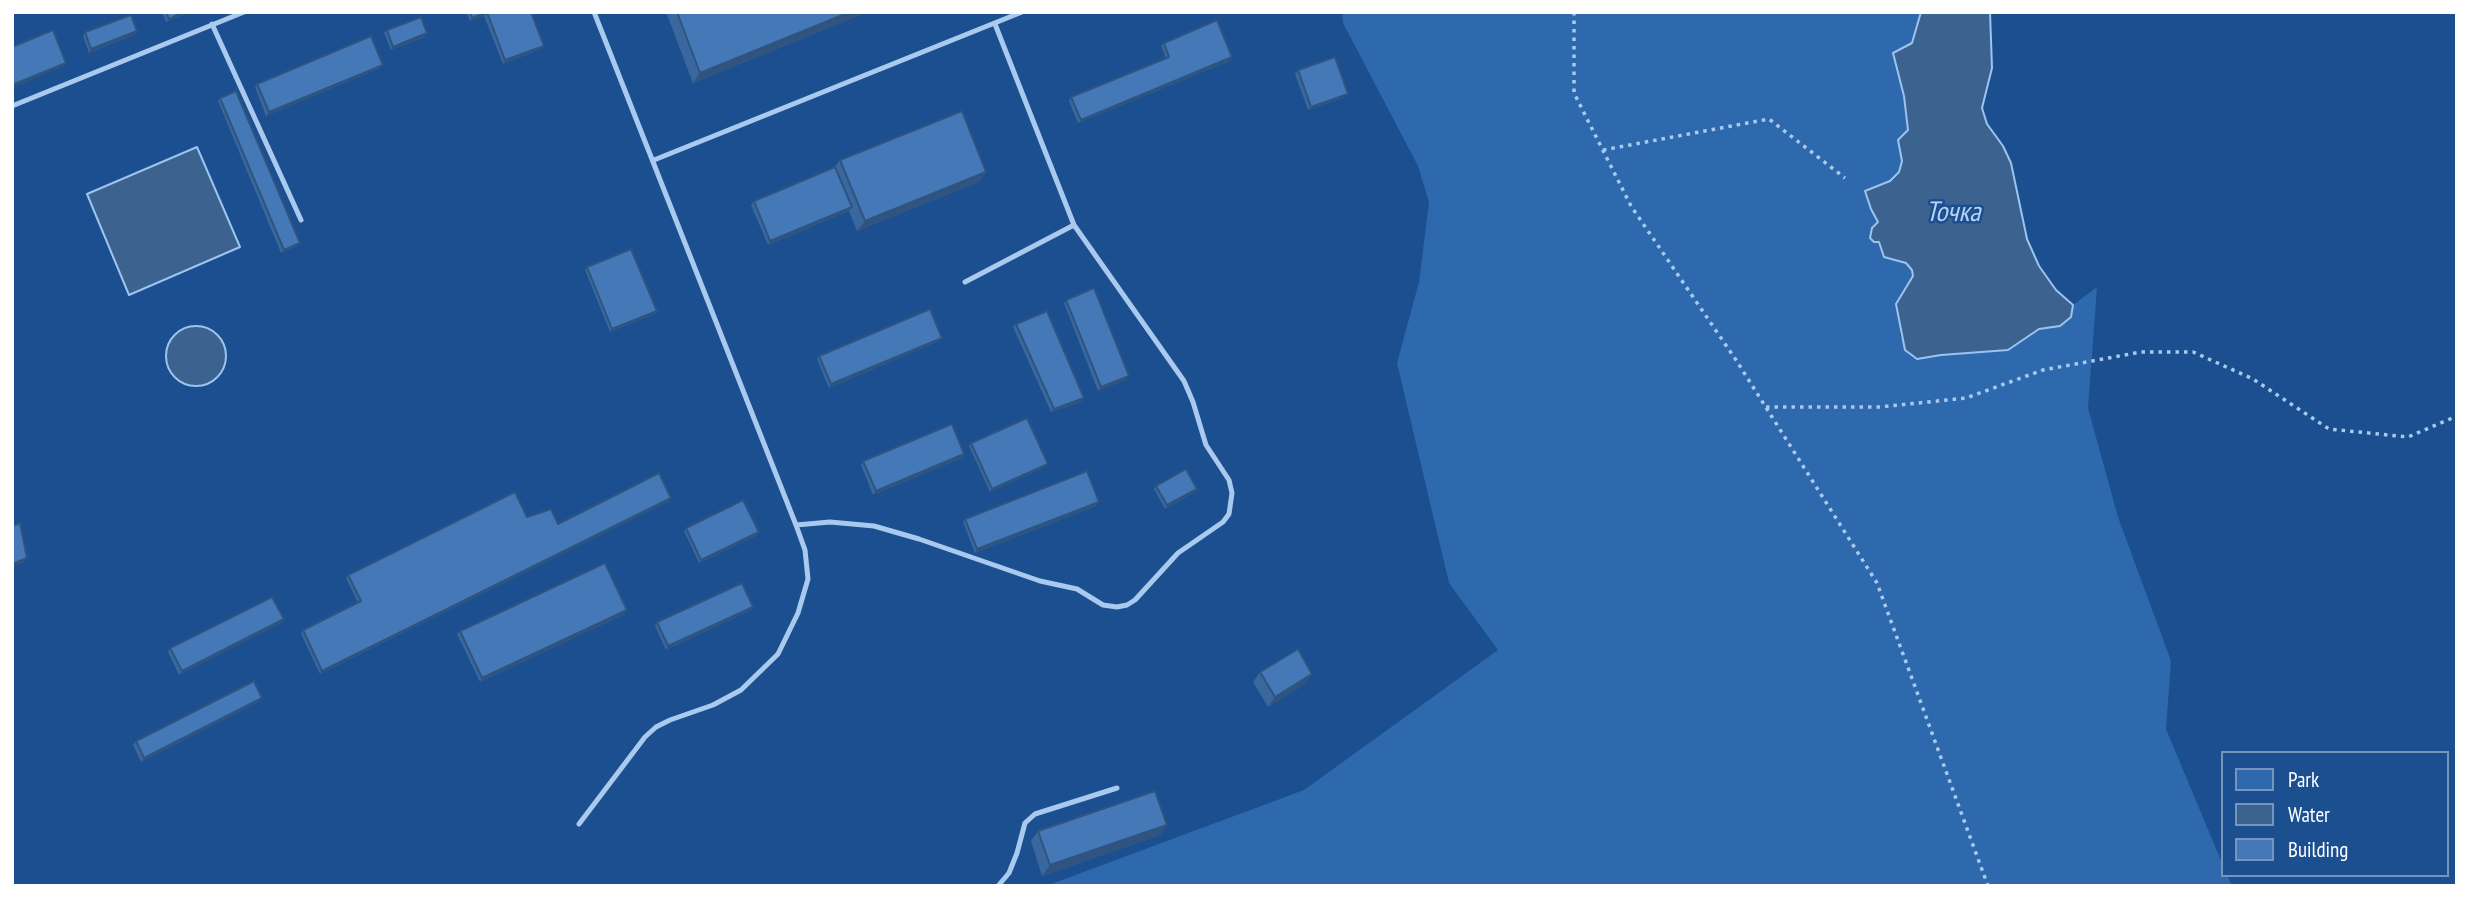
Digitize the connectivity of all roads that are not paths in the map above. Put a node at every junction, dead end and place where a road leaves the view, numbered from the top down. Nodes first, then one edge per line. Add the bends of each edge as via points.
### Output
1 (244, 12) edge
2 (594, 12) edge
3 (1022, 12) edge
4 (995, 23) junction
5 (212, 24) junction
6 (12, 106) edge
7 (654, 160) junction
8 (301, 220) dead end
9 (1074, 225) junction
10 (965, 282) dead end
11 (796, 525) junction
12 (1117, 788) dead end
13 (579, 824) dead end
14 (998, 886) edge

1 - 5 lane
2 - 7 lane
3 - 4 lane
4 - 7 lane
4 - 9 lane
5 - 6 lane
5 - 8 lane
7 - 11 lane
9 - 10 lane
9 - 11 lane via 1184,381 1206,445 1229,480 1232,493 1223,522 1178,554 1135,600 1117,607 1104,605 1077,589 874,526
11 - 13 lane via 808,579 778,654 741,690 656,727
12 - 14 lane via 1035,814 1025,823 1009,873

